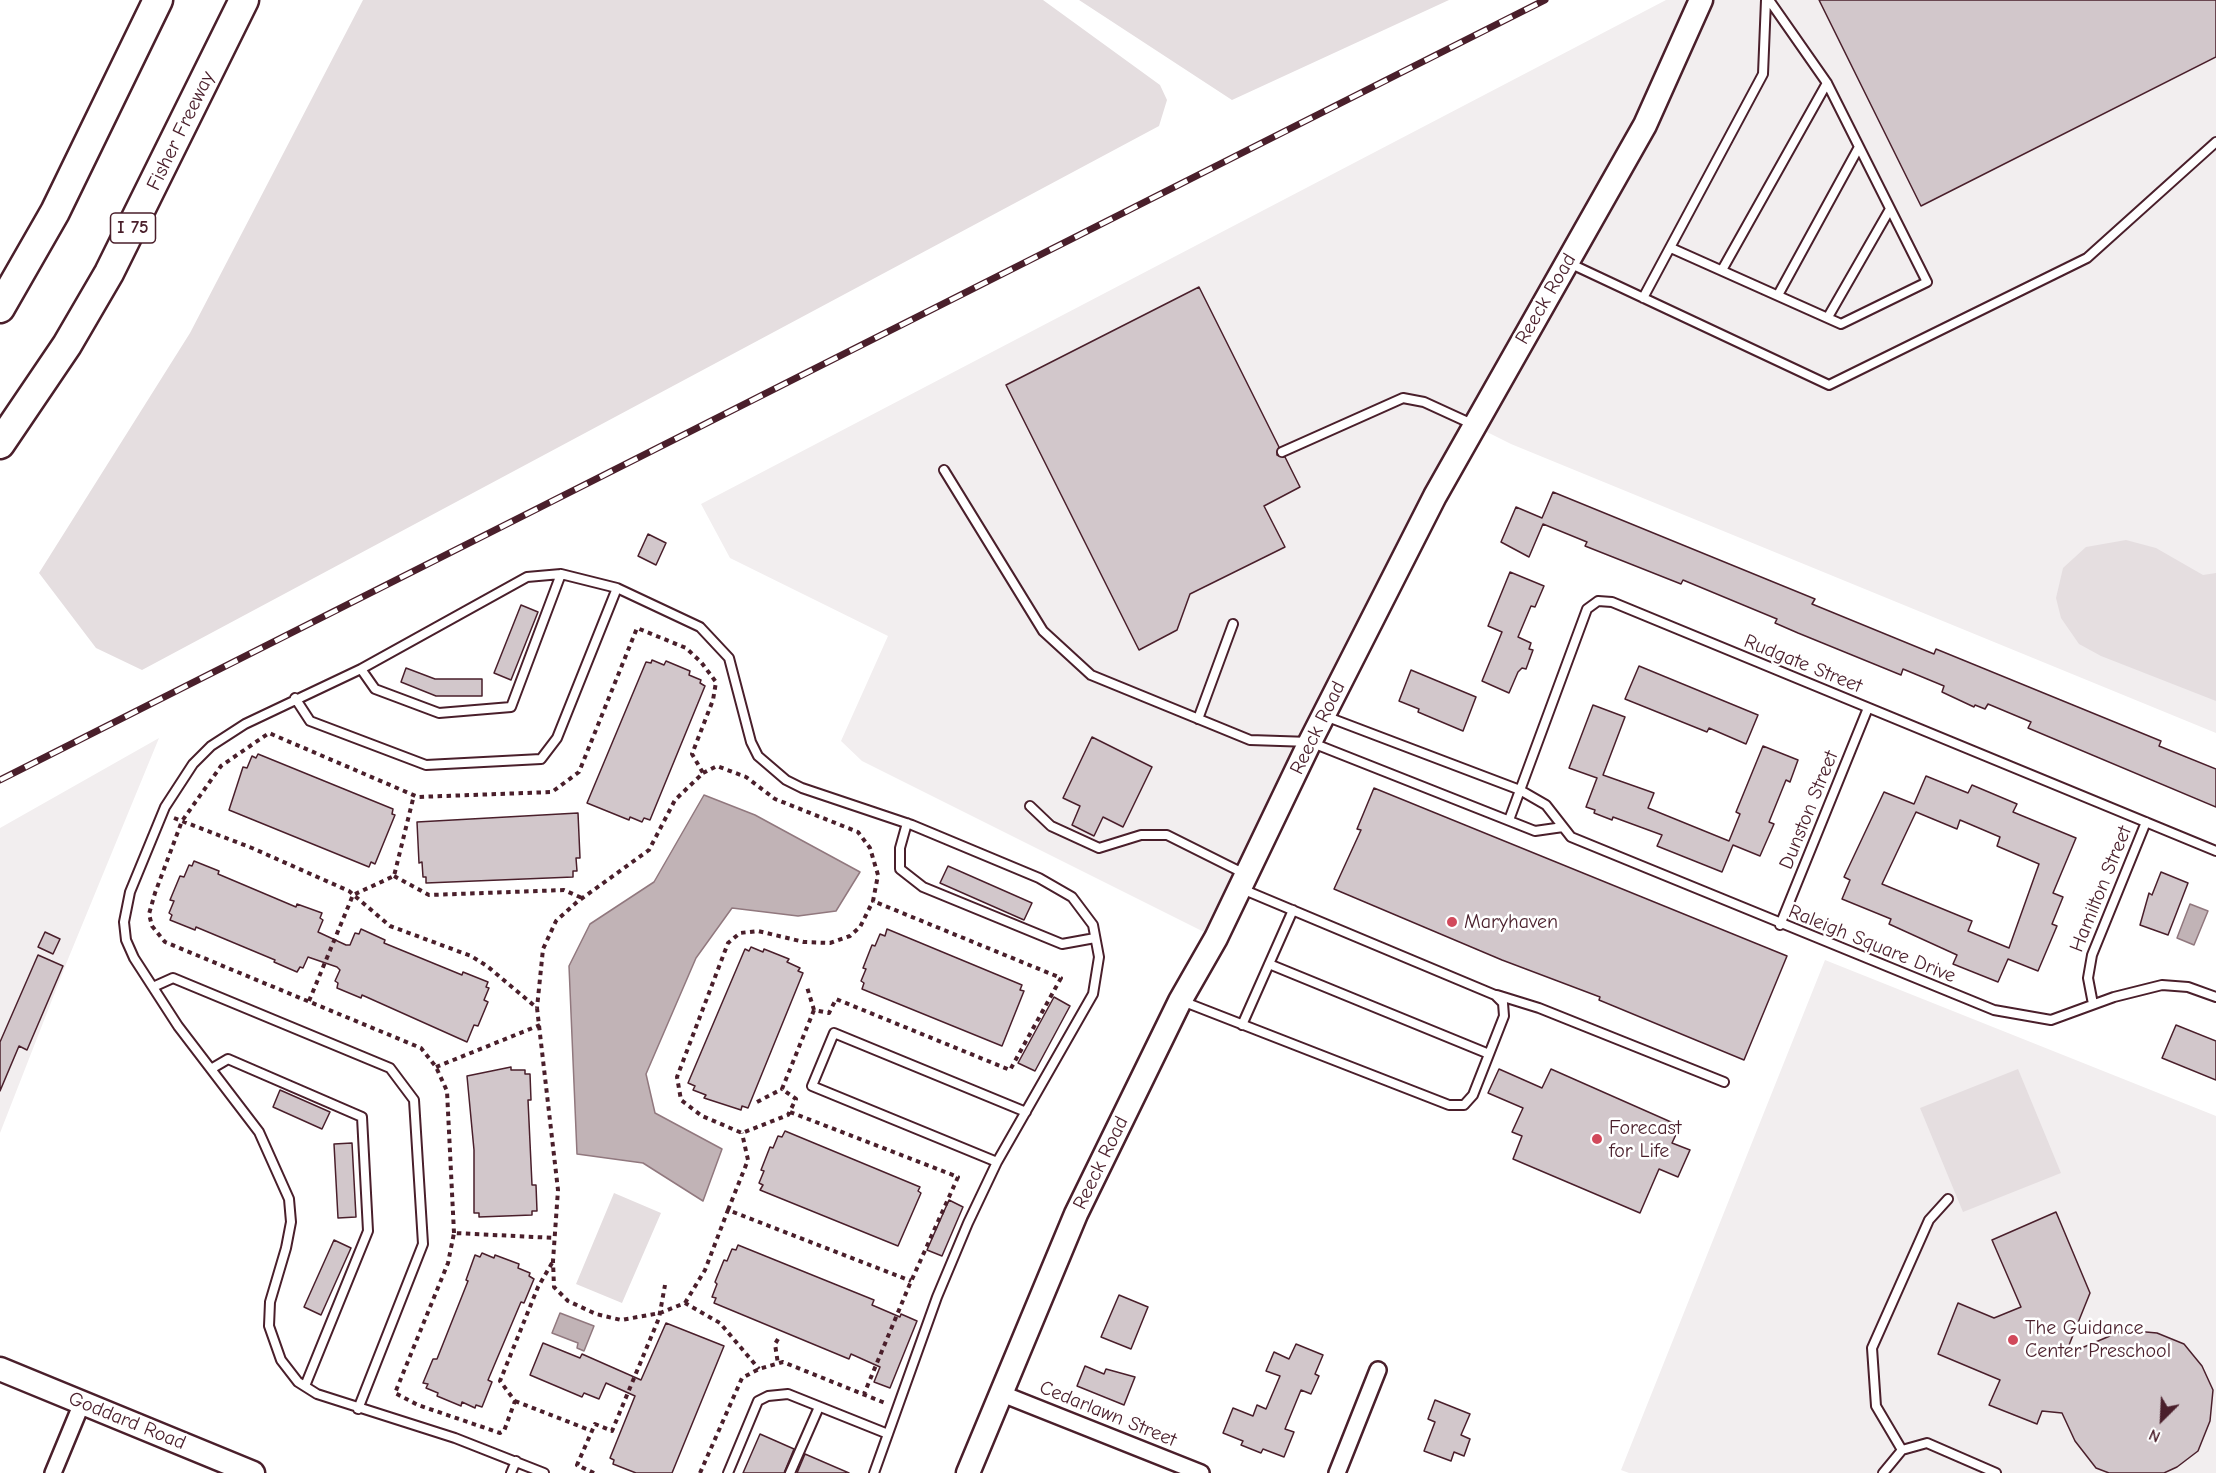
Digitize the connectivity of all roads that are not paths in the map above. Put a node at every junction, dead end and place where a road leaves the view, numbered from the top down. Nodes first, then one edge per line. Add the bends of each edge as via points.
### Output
1 (158, 0) edge
2 (244, 0) edge
3 (1701, 0) edge
4 (1768, 0) edge
5 (1827, 83) junction
6 (2216, 142) edge
7 (1859, 147) junction
8 (1890, 209) junction
9 (1671, 248) junction
10 (1568, 262) junction
11 (1722, 270) junction
12 (1778, 295) junction
13 (1643, 298) junction
14 (0, 308) edge
15 (1828, 317) junction
16 (1473, 425) junction
17 (0, 444) edge
18 (1282, 452) dead end
19 (944, 470) dead end
20 (561, 574) junction
21 (617, 588) junction
22 (1233, 624) dead end
23 (361, 669) junction
24 (295, 698) junction
25 (1868, 708) junction
26 (1323, 716) junction
27 (1198, 719) junction
28 (1310, 742) junction
29 (1520, 789) junction
30 (1030, 806) dead end
31 (1509, 820) junction
32 (2146, 822) junction
33 (907, 824) junction
34 (1563, 827) junction
35 (2216, 851) edge
36 (1243, 881) junction
37 (1293, 910) junction
38 (1780, 925) junction
39 (1095, 938) junction
40 (1269, 964) junction
41 (153, 987) junction
42 (1495, 995) junction
43 (2216, 997) edge
44 (1180, 1001) junction
45 (2093, 1004) junction
46 (1242, 1025) junction
47 (1489, 1054) junction
48 (211, 1069) junction
49 (1724, 1082) dead end
50 (1026, 1112) junction
51 (997, 1162) junction
52 (1948, 1199) dead end
53 (0, 1369) edge
54 (1378, 1370) dead end
55 (305, 1386) junction
56 (1000, 1393) junction
57 (82, 1402) junction
58 (819, 1407) junction
59 (358, 1408) junction
60 (888, 1434) junction
61 (1902, 1450) junction
62 (516, 1461) junction
63 (53, 1473) edge
64 (253, 1473) edge
65 (511, 1473) edge
66 (544, 1473) edge
67 (728, 1473) edge
68 (790, 1473) edge
69 (874, 1473) edge
70 (968, 1473) edge
71 (1201, 1473) edge
72 (1337, 1473) edge
73 (1883, 1473) edge
74 (1996, 1473) edge

1 - 14 highway via 54,212
2 - 17 highway, Fisher Freeway / I 75 via 109,273 67,345
3 - 10 street, Reeck Road via 1645,125
4 - 5 lane
4 - 9 lane via 1763,74
5 - 7 lane
5 - 11 lane
6 - 13 lane via 2086,258 1829,385
7 - 8 lane
7 - 12 lane
8 - 15 lane
8 - 15 lane via 1927,282 1841,324
9 - 11 lane
9 - 13 lane
10 - 13 lane
10 - 16 street, Reeck Road
11 - 12 lane
12 - 15 lane
16 - 18 lane via 1424,402 1403,398
16 - 26 street, Reeck Road
19 - 27 lane via 1043,631 1091,675
20 - 21 lane
20 - 23 lane via 527,577
20 - 23 lane via 511,707 439,713 375,689
21 - 24 lane via 557,738 541,759 426,765 310,721
21 - 33 lane via 688,620 719,645 735,673 751,742 771,769 802,788
22 - 27 lane
23 - 24 lane
24 - 41 lane via 211,746 183,778 162,813 130,892 124,922 134,958
25 - 29 lane, Rudgate Street via 1612,602 1598,602 1587,609
25 - 32 lane, Rudgate Street
25 - 38 lane, Dunston Street
26 - 28 street, Reeck Road
26 - 29 lane, Raleigh Square Drive
27 - 28 lane via 1250,740
28 - 31 lane
28 - 36 street, Reeck Road
29 - 31 lane, Rudgate Street
29 - 34 lane, Raleigh Square Drive via 1546,806
30 - 36 lane via 1051,826 1099,848 1141,835 1167,835
31 - 34 lane via 1535,831
32 - 35 lane, Rudgate Street
32 - 45 lane, Hamilton Street via 2092,955 2088,978
33 - 39 lane via 1040,878 1072,897 1093,925
33 - 39 lane via 900,848 900,869 923,887 1062,944
34 - 38 lane, Raleigh Square Drive via 1570,837
36 - 37 lane
36 - 44 street, Reeck Road
37 - 40 lane
37 - 42 lane
38 - 45 lane, Raleigh Square Drive via 1994,1010 2051,1020
39 - 50 lane via 1099,957 1093,994
40 - 46 lane
40 - 47 lane
41 - 48 lane
41 - 59 lane via 172,978 390,1068 414,1100 423,1244
42 - 47 lane via 1503,1004 1504,1016
42 - 49 lane via 1539,1008
43 - 45 lane, Raleigh Square Drive via 2181,986 2147,988
44 - 46 lane
44 - 56 street, Reeck Road via 1076,1214
46 - 47 lane via 1449,1106 1464,1105 1473,1095
48 - 55 lane via 260,1132 289,1199 291,1222 270,1302 269,1326 281,1360
48 - 55 lane via 228,1059 362,1117 368,1231
50 - 51 lane
50 - 51 lane via 834,1033 812,1086
51 - 60 lane via 937,1297
52 - 61 lane via 1929,1220 1872,1348 1876,1406
53 - 57 street, Goddard Road
54 - 72 street
55 - 59 lane
56 - 70 street, Reeck Road
56 - 71 street, Cedarlawn Street
57 - 63 street
57 - 64 street, Goddard Road
58 - 60 lane
58 - 67 lane via 779,1393 758,1401
58 - 68 lane
59 - 62 lane
60 - 69 lane
61 - 73 lane
61 - 74 lane via 1927,1443
62 - 65 lane
62 - 66 lane

